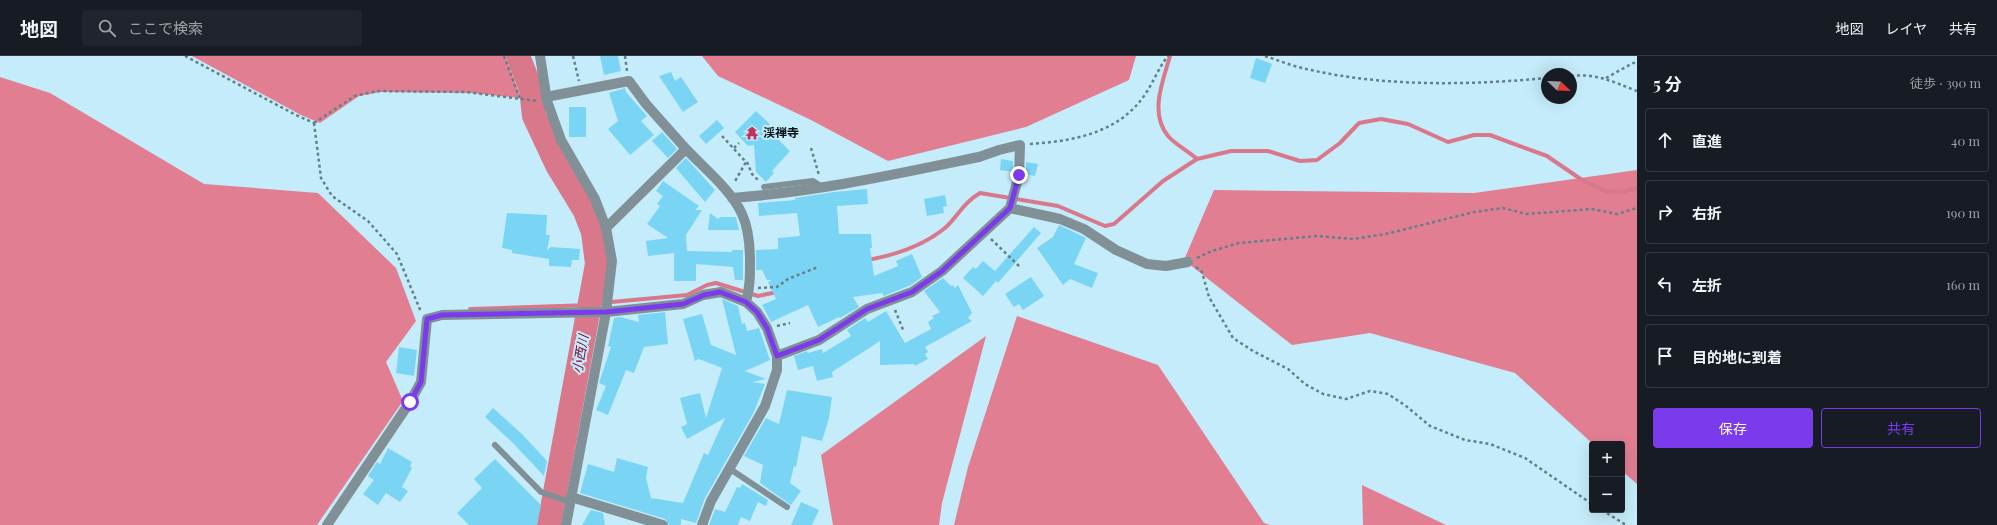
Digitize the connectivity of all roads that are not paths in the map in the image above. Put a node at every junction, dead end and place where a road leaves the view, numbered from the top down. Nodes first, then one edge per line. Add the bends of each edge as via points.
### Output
1 (540, 56) edge
2 (547, 99) junction
3 (686, 149) junction
4 (764, 187) road end
5 (823, 188) junction
6 (732, 198) junction
7 (1010, 208) junction
8 (606, 228) junction
9 (1188, 262) road end
10 (746, 302) junction
11 (606, 312) junction
12 (777, 356) junction
13 (495, 445) dead end
14 (730, 469) junction
15 (570, 499) junction
16 (787, 507) dead end
17 (327, 525) edge
18 (566, 525) edge
19 (664, 525) edge
20 (702, 525) edge

1 - 2 street
2 - 3 street via 629,81
2 - 8 street via 561,140 595,199
3 - 6 street
3 - 8 street
4 - 5 lane via 813,181
5 - 6 street
5 - 7 street via 979,158 1020,145 1019,175
6 - 10 street via 742,214 748,233 750,288
7 - 9 street via 1060,219 1084,229 1116,250 1147,264 1166,266
7 - 12 street via 942,271 912,292 867,309 819,340
8 - 11 street via 612,262
10 - 11 street via 720,292 704,295 683,304
10 - 12 street via 757,312 767,328
11 - 15 street
11 - 17 street via 442,315 427,319 421,382
12 - 14 street via 777,370 765,406
13 - 15 lane via 541,492
14 - 16 lane
14 - 20 street via 711,501
15 - 18 street
15 - 19 street

